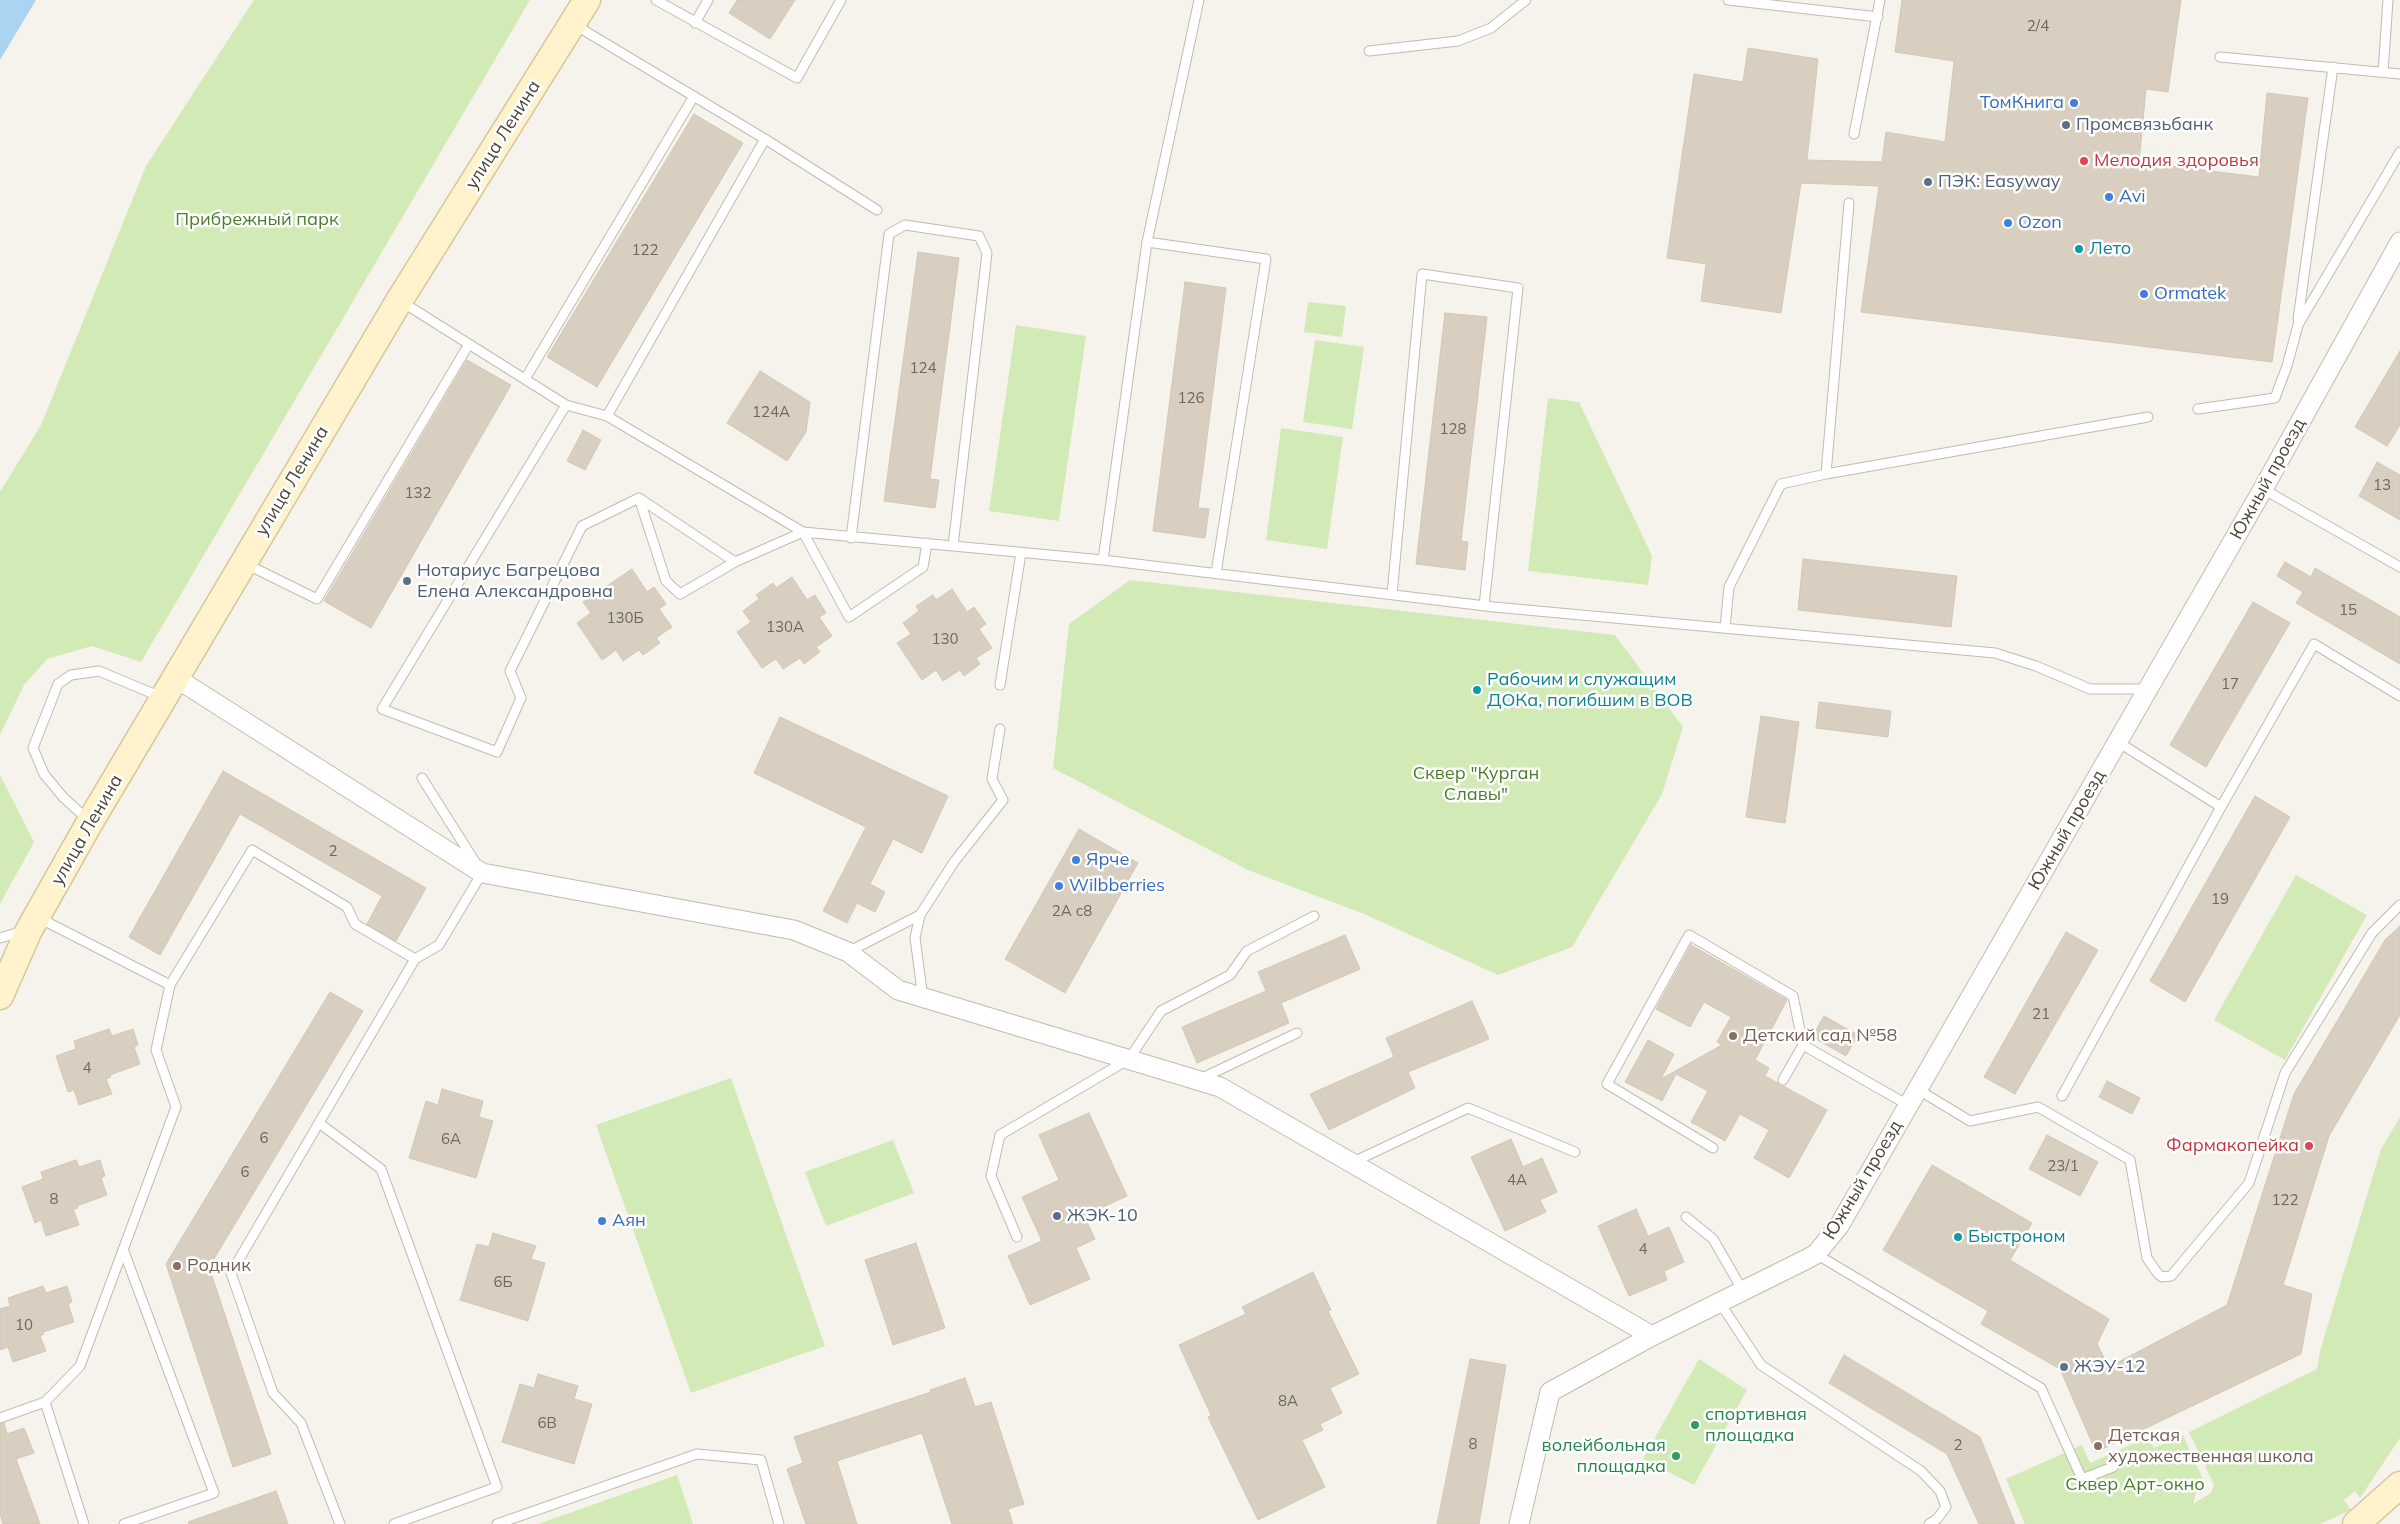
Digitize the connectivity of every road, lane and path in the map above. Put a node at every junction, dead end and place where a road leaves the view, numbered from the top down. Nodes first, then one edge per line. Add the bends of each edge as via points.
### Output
1 (587, 0) edge
2 (656, 0) edge
3 (708, 0) edge
4 (842, 0) edge
5 (1199, 0) edge
6 (1526, 0) edge
7 (1728, 0) edge
8 (1880, 0) edge
9 (2388, 0) edge
10 (1878, 17) junction
11 (695, 23) junction
12 (573, 24) junction
13 (1368, 51) dead end
14 (2220, 57) dead end
15 (2333, 67) junction
16 (2383, 72) junction
17 (2400, 74) edge
18 (694, 96) junction
19 (1854, 134) dead end
20 (765, 139) junction
21 (2400, 152) edge
22 (1849, 203) dead end
23 (877, 210) dead end
24 (1148, 242) junction
25 (2400, 242) edge
26 (399, 301) junction
27 (2298, 325) junction
28 (469, 344) junction
29 (525, 379) junction
30 (566, 405) junction
31 (2198, 409) dead end
32 (607, 416) junction
33 (2148, 418) dead end
34 (1826, 474) junction
35 (2263, 489) junction
36 (639, 498) junction
37 (803, 532) junction
38 (850, 538) junction
39 (927, 543) junction
40 (953, 546) junction
41 (1021, 553) junction
42 (1103, 560) junction
43 (735, 562) junction
44 (244, 563) junction
45 (2400, 567) edge
46 (1216, 573) junction
47 (1392, 594) junction
48 (1484, 606) junction
49 (1725, 628) junction
50 (1000, 685) dead end
51 (170, 688) junction
52 (2148, 689) junction
53 (2400, 696) edge
54 (1000, 729) dead end
55 (2118, 742) junction
56 (422, 778) dead end
57 (2221, 807) junction
58 (90, 822) junction
59 (482, 873) junction
60 (2400, 905) edge
61 (920, 915) junction
62 (1314, 916) dead end
63 (33, 924) junction
64 (0, 938) edge
65 (848, 952) junction
66 (415, 959) junction
67 (170, 985) junction
68 (0, 996) edge
69 (923, 998) junction
70 (1297, 1033) dead end
71 (1804, 1045) junction
72 (1129, 1059) junction
73 (1198, 1080) junction
74 (1783, 1080) dead end
75 (1917, 1089) junction
76 (2062, 1096) dead end
77 (1908, 1106) junction
78 (319, 1123) junction
79 (1713, 1148) dead end
80 (1575, 1152) dead end
81 (1351, 1163) junction
82 (1686, 1218) dead end
83 (1017, 1237) dead end
84 (123, 1249) junction
85 (1816, 1254) junction
86 (1743, 1291) junction
87 (1720, 1304) junction
88 (1652, 1336) junction
89 (44, 1402) junction
90 (0, 1418) edge
91 (2112, 1467) dead end
92 (2400, 1485) edge
93 (84, 1524) edge
94 (124, 1524) edge
95 (340, 1524) edge
96 (394, 1524) edge
97 (497, 1524) edge
98 (779, 1524) edge
99 (1520, 1524) edge
100 (1929, 1524) edge
101 (2356, 1524) edge

1 - 12 street, улица Ленина
2 - 11 lane
3 - 11 lane
4 - 11 lane via 797,78
5 - 24 lane
6 - 13 lane via 1491,28 1458,41
7 - 10 lane
8 - 10 lane
9 - 16 lane
10 - 19 lane
12 - 18 lane
12 - 26 street, улица Ленина
14 - 15 lane
15 - 16 lane
15 - 27 lane
16 - 17 lane
18 - 20 lane
18 - 29 lane
20 - 23 lane
20 - 32 lane
21 - 27 lane
22 - 34 lane
24 - 42 lane
24 - 46 lane via 1266,259
25 - 35 street, Южный проезд
26 - 28 lane
26 - 44 street, улица Ленина
27 - 31 lane via 2275,398
28 - 29 lane
28 - 44 lane via 317,599
29 - 30 lane
30 - 32 lane
30 - 36 lane via 382,709 497,752 521,698 510,671 582,526
32 - 37 lane
33 - 34 lane
34 - 49 lane via 1782,484 1729,587
35 - 45 lane
35 - 52 street, Южный проезд
36 - 43 lane
36 - 43 lane via 666,580 680,594
37 - 38 lane
37 - 39 lane via 849,617 923,567
37 - 43 lane
38 - 39 lane
38 - 40 lane via 889,234 904,225 979,236 987,253
39 - 40 lane
40 - 41 lane
41 - 42 lane
41 - 50 lane
42 - 46 lane
44 - 51 street, улица Ленина
46 - 47 lane
47 - 48 lane
47 - 48 lane via 1422,274 1518,288
48 - 49 lane
49 - 52 lane via 1995,652 2090,689
51 - 58 street, улица Ленина
51 - 58 lane via 99,672 72,675 58,684 34,748 44,774
51 - 59 street
52 - 55 street, Южный проезд
53 - 57 lane via 2314,644
54 - 61 lane via 992,779 1003,800 954,862
55 - 57 lane
55 - 75 street, Южный проезд
56 - 59 lane
57 - 76 lane
58 - 63 street, улица Ленина
59 - 65 street via 794,930
59 - 66 lane via 439,945
60 - 75 lane via 2372,933 2285,1073 2249,1182 2171,1276 2158,1274 2147,1258 2130,1160 2038,1108 1970,1121
61 - 65 lane
61 - 69 lane via 916,938
62 - 72 lane via 1247,951 1230,975 1161,1011
63 - 64 lane
63 - 67 lane
63 - 68 street, улица Ленина
65 - 69 street via 898,990
66 - 67 lane via 355,924 347,907 252,850
66 - 78 lane
67 - 84 lane via 156,1050 176,1107
69 - 72 street
70 - 73 lane
71 - 74 lane
71 - 77 lane
71 - 79 lane via 1793,996 1689,935 1608,1084
72 - 73 street
72 - 83 lane via 1000,1135 991,1176
73 - 81 street via 1220,1087
75 - 77 street, Южный проезд
77 - 85 street, Южный проезд via 1839,1226
78 - 95 lane via 231,1272 273,1393 301,1423
78 - 96 lane via 381,1169 496,1487
80 - 81 lane via 1468,1108
81 - 88 street
82 - 86 lane via 1713,1239
84 - 89 lane via 80,1366
84 - 94 lane via 214,1492
85 - 86 street, Южный проезд
85 - 91 lane via 2042,1388 2082,1479
86 - 87 street, Южный проезд
87 - 88 street, Южный проезд
87 - 100 lane via 1762,1365 1921,1471 1940,1491 1946,1507 1937,1520
88 - 99 street, Южный проезд via 1550,1392
89 - 90 lane
89 - 93 lane
92 - 101 street
97 - 98 lane via 696,1454 761,1460

